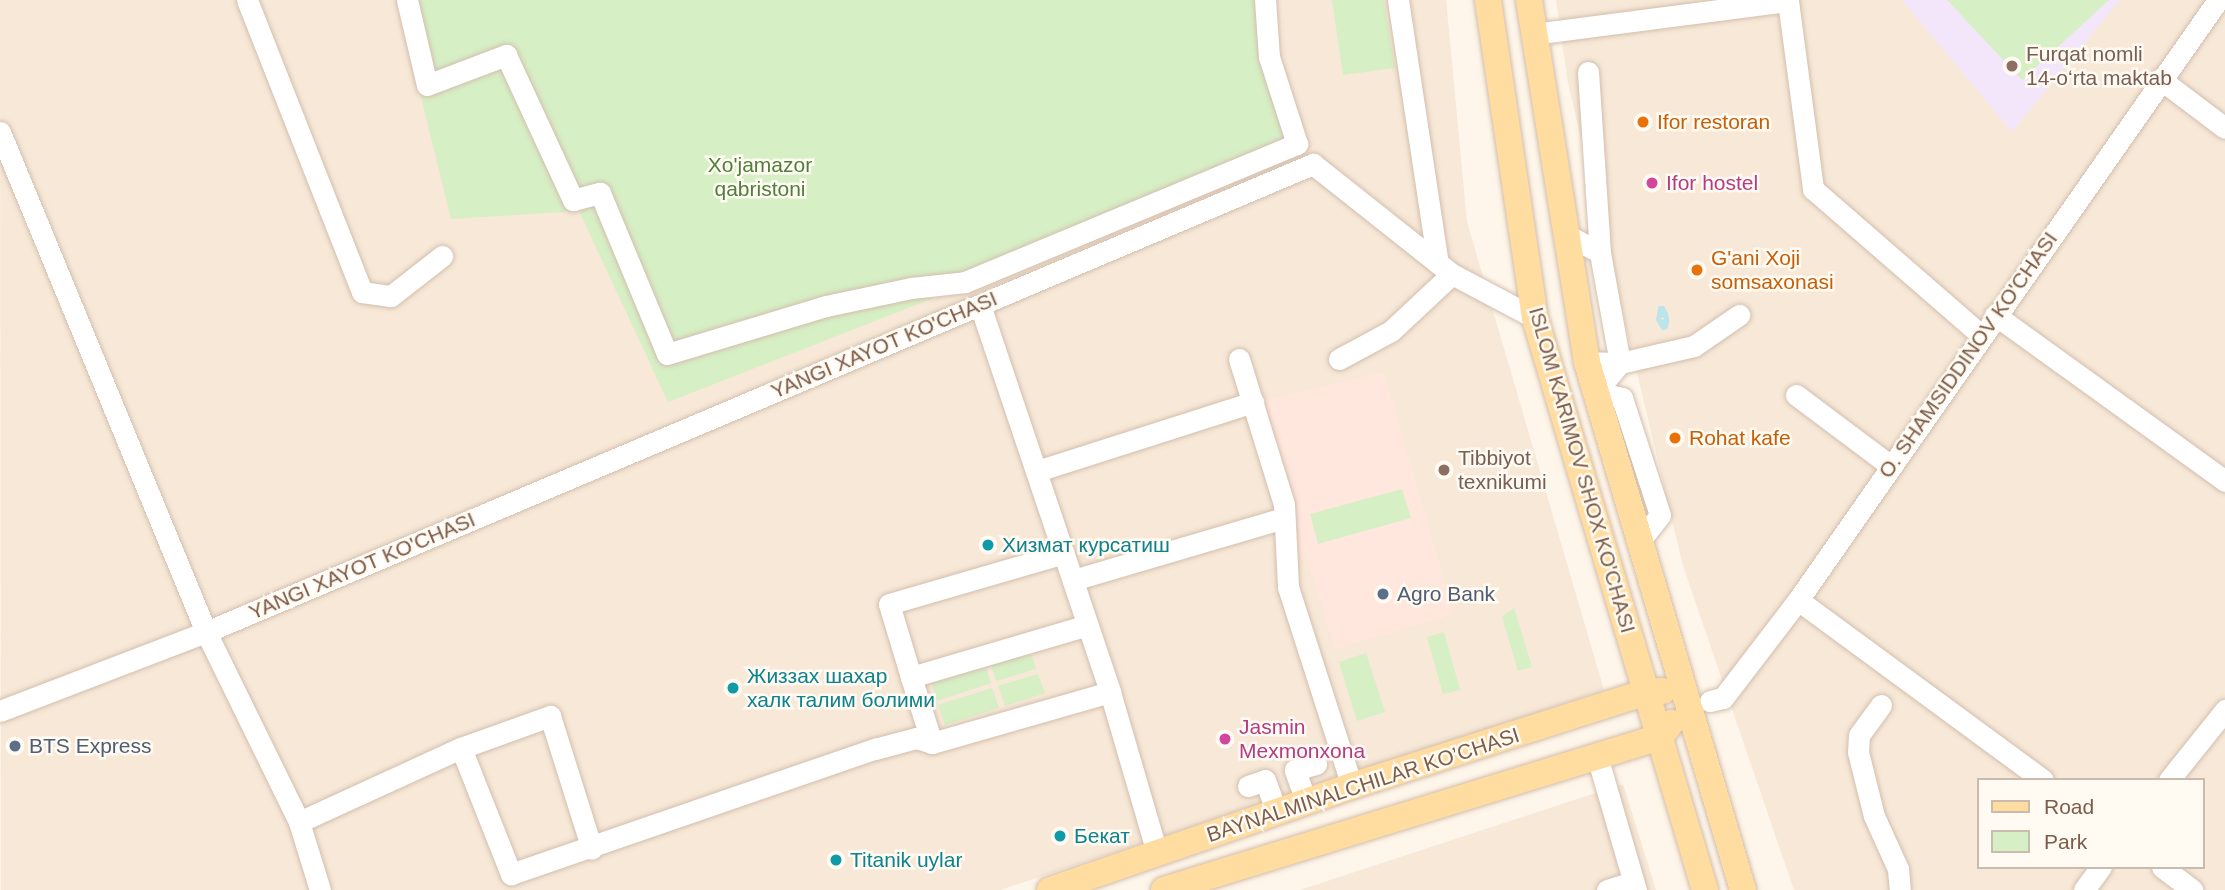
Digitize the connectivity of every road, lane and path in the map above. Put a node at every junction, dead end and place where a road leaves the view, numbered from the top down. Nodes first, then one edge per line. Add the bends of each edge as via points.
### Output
1 (247, 0) edge
2 (407, 0) edge
3 (1265, 0) edge
4 (1398, 0) edge
5 (1488, 0) edge
6 (1529, 0) edge
7 (2218, 0) edge
8 (1534, 34) junction
9 (1588, 72) dead end
10 (2160, 79) junction
11 (2225, 128) edge
12 (0, 132) edge
13 (1565, 234) junction
14 (1600, 253) junction
15 (442, 256) dead end
16 (1445, 269) junction
17 (980, 305) junction
18 (1739, 315) dead end
19 (1995, 315) junction
20 (1535, 318) junction
21 (1981, 335) junction
22 (1239, 359) dead end
23 (1339, 359) dead end
24 (1587, 362) junction
25 (1620, 363) junction
26 (1596, 392) junction
27 (1796, 395) dead end
28 (1252, 402) junction
29 (1891, 466) junction
30 (1037, 471) junction
31 (2225, 481) edge
32 (1284, 518) junction
33 (1065, 553) junction
34 (1073, 580) junction
35 (1798, 600) junction
36 (1087, 625) junction
37 (206, 632) junction
38 (911, 677) junction
39 (1680, 683) junction
40 (1110, 692) junction
41 (1647, 692) junction
42 (1710, 701) junction
43 (1881, 705) dead end
44 (2225, 710) edge
45 (0, 711) edge
46 (1694, 728) junction
47 (1660, 737) junction
48 (932, 743) junction
49 (461, 748) junction
50 (1597, 756) junction
51 (1316, 764) dead end
52 (2040, 778) edge
53 (2171, 778) edge
54 (1248, 786) dead end
55 (1352, 786) junction
56 (1306, 801) junction
57 (1276, 811) junction
58 (299, 822) junction
59 (592, 849) junction
60 (1157, 853) junction
61 (2100, 869) edge
62 (2165, 869) edge
63 (514, 882) edge
64 (1635, 886) edge
65 (320, 890) edge
66 (1049, 890) edge
67 (1164, 890) edge
68 (1607, 890) edge
69 (1705, 890) edge
70 (1742, 890) edge
71 (1900, 890) edge
72 (2084, 890) edge
73 (2192, 890) edge

1 - 15 street via 362,292 391,296
2 - 3 street via 427,85 506,55 573,200 600,193 667,354 826,306 965,282 1297,144 1269,57
4 - 16 street
5 - 20 main road, ISLOM KARIMOV SHOX KO'CHASI
6 - 8 main road, ISLOM KARIMOV SHOX KO'CHASI
7 - 10 street, O. SHAMSIDDINOV KO'CHASI
8 - 13 main road, ISLOM KARIMOV SHOX KO'CHASI
8 - 21 street via 1788,1 1813,189
9 - 14 street
10 - 11 street
10 - 19 street, O. SHAMSIDDINOV KO'CHASI
12 - 37 street
13 - 14 street
13 - 24 main road, ISLOM KARIMOV SHOX KO'CHASI
14 - 25 street
16 - 17 street, YANGI XAYOT KO'CHASI via 1313,164
16 - 20 street, YANGI XAYOT KO'CHASI
16 - 23 street via 1391,331
17 - 30 street
17 - 37 street, YANGI XAYOT KO'CHASI
18 - 25 street via 1694,346
19 - 21 street, O. SHAMSIDDINOV KO'CHASI
19 - 31 street
20 - 41 main road, ISLOM KARIMOV SHOX KO'CHASI
21 - 29 street, O. SHAMSIDDINOV KO'CHASI
22 - 28 street
24 - 25 street
24 - 26 main road, ISLOM KARIMOV SHOX KO'CHASI
25 - 26 street
26 - 39 main road, ISLOM KARIMOV SHOX KO'CHASI
27 - 29 street
28 - 30 street
28 - 32 street via 1284,504
29 - 35 street, O. SHAMSIDDINOV KO'CHASI
30 - 33 street
32 - 34 street
32 - 55 street via 1288,587
33 - 34 street
33 - 38 street via 889,604
34 - 36 street
35 - 42 street, O. SHAMSIDDINOV KO'CHASI via 1723,698
35 - 52 street
36 - 38 street
36 - 40 street
37 - 45 street, YANGI XAYOT KO'CHASI
37 - 58 street
38 - 48 street
39 - 41 main road, BAYNALMINALCHILAR KO’CHASI
39 - 42 street, BAYNALMINALCHILAR KO’CHASI
39 - 46 main road, ISLOM KARIMOV SHOX KO'CHASI
39 - 47 main road via 1676,713
40 - 48 street
40 - 60 street
41 - 47 main road, ISLOM KARIMOV SHOX KO'CHASI
41 - 55 main road, BAYNALMINALCHILAR KO’CHASI
42 - 46 street
43 - 71 street via 1859,735 1858,752 1874,816 1898,870
44 - 53 street
46 - 47 main road, BAYNALMINALCHILAR KO’CHASI
46 - 70 main road, ISLOM KARIMOV SHOX KO'CHASI
47 - 50 main road, BAYNALMINALCHILAR KO’CHASI
47 - 69 main road, ISLOM KARIMOV SHOX KO'CHASI
48 - 59 street via 916,738 875,749
49 - 58 street
49 - 59 street via 550,716
49 - 63 street
50 - 64 street
50 - 67 main road, BAYNALMINALCHILAR KO’CHASI
51 - 56 street via 1295,770
54 - 57 street via 1265,780
55 - 56 main road, BAYNALMINALCHILAR KO’CHASI
56 - 57 main road, BAYNALMINALCHILAR KO’CHASI
57 - 60 main road, BAYNALMINALCHILAR KO’CHASI
58 - 65 street
59 - 63 street
60 - 66 main road, BAYNALMINALCHILAR KO’CHASI
61 - 72 street
62 - 73 street
64 - 68 street

